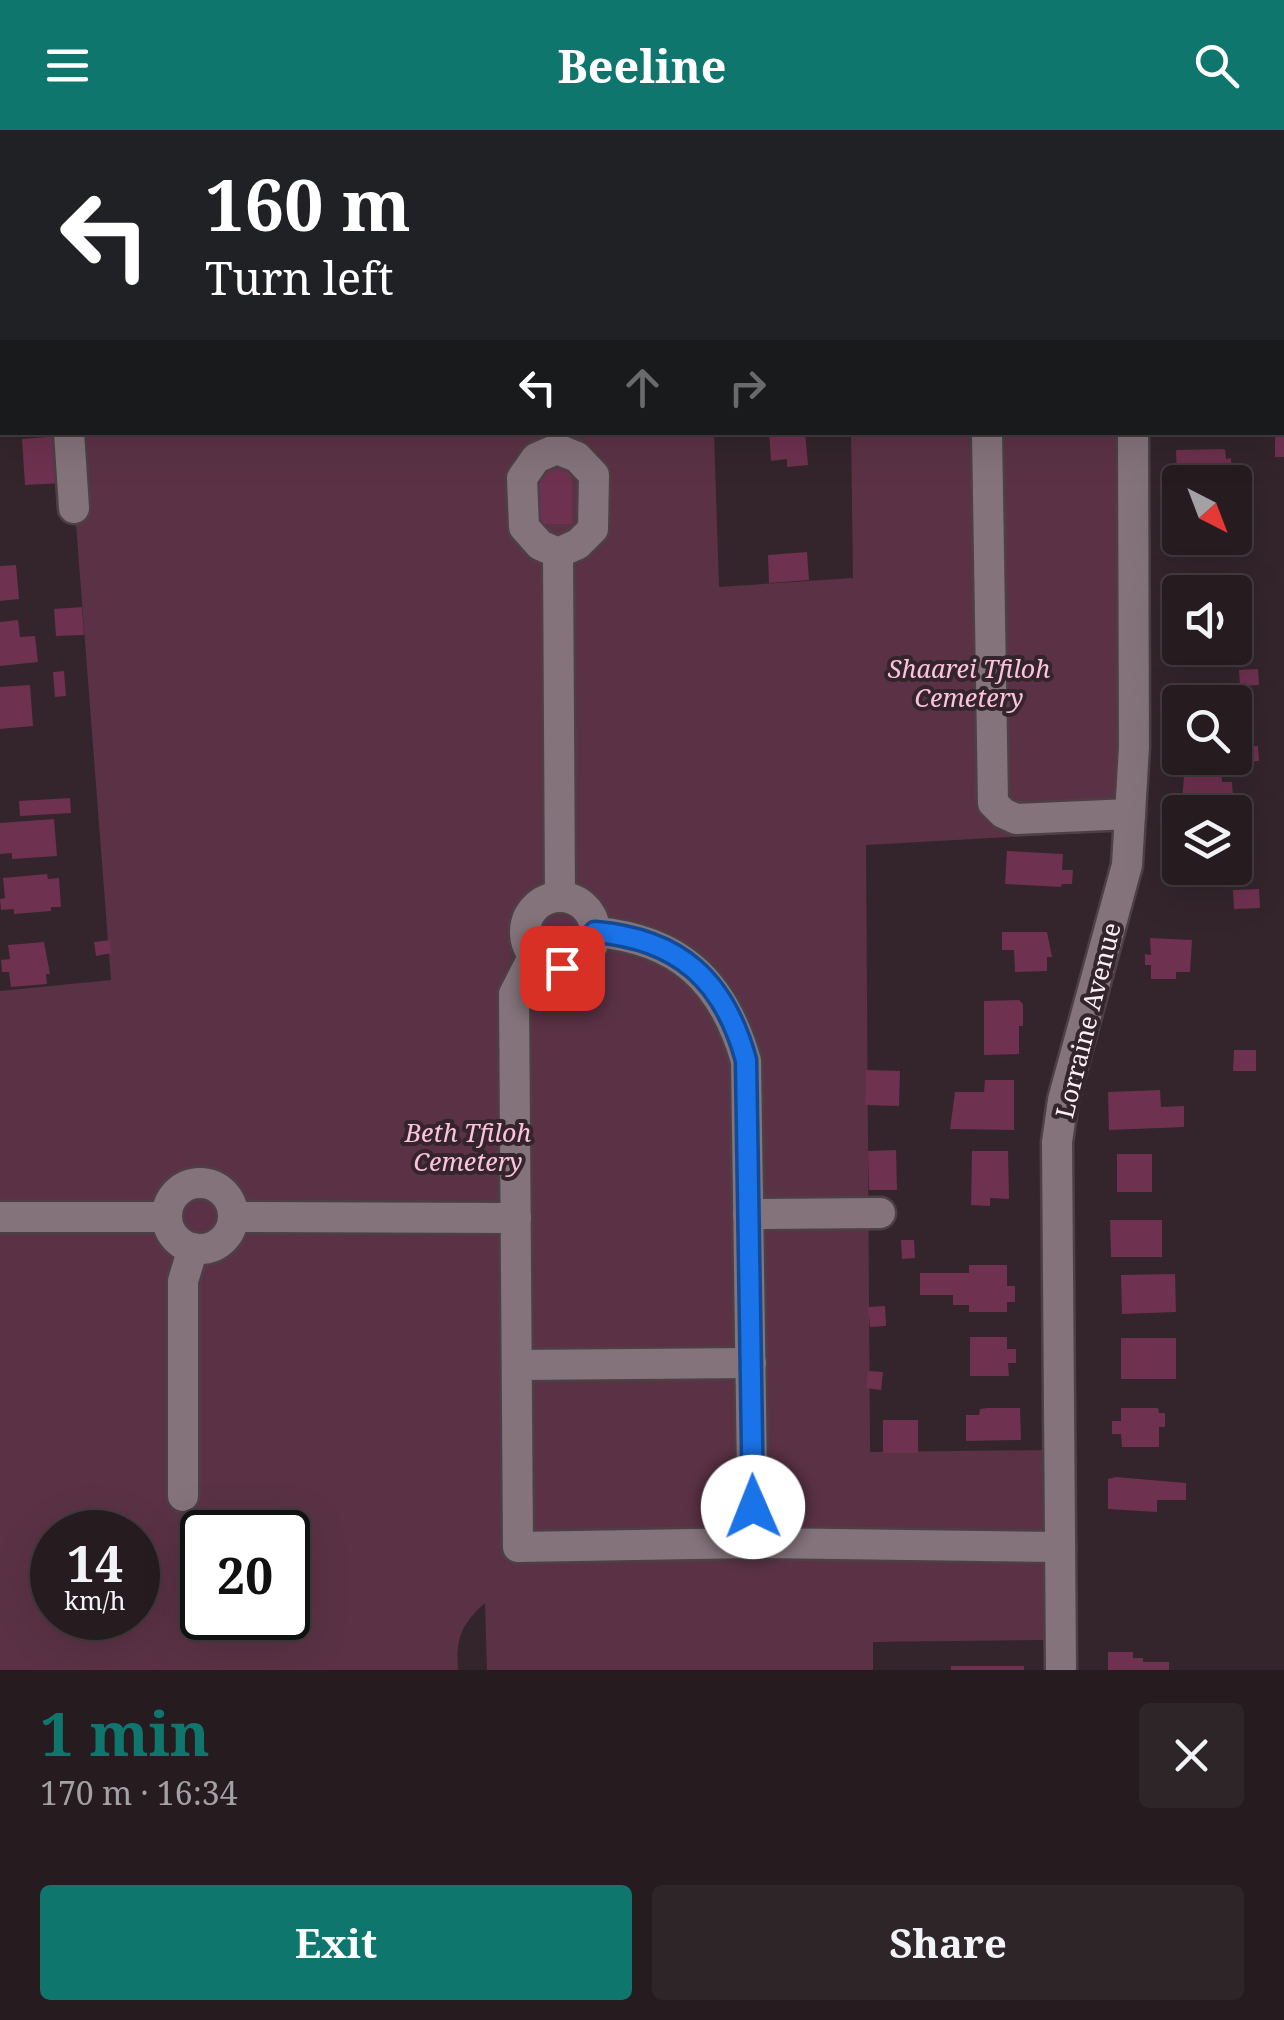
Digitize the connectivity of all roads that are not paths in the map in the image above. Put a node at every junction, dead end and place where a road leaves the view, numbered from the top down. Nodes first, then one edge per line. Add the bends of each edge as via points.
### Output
1 (69, 435) edge
2 (987, 435) edge
3 (1133, 435) edge
4 (556, 441) edge
5 (74, 508) dead end
6 (558, 552) junction
7 (1130, 814) junction
8 (560, 896) junction
9 (595, 932) junction
10 (534, 955) junction
11 (748, 1214) junction
12 (880, 1214) dead end
13 (167, 1217) junction
14 (0, 1218) edge
15 (234, 1218) junction
16 (516, 1218) junction
17 (193, 1248) junction
18 (750, 1363) junction
19 (518, 1364) junction
20 (182, 1496) dead end
21 (754, 1543) junction
22 (1060, 1547) junction
23 (1061, 1670) edge

1 - 5 street
2 - 7 street via 993,803 1016,819
3 - 7 street, Lorraine Avenue
4 - 6 street via 522,478 524,527 540,545
4 - 6 street via 594,475 593,530
6 - 8 street
7 - 22 street, Lorraine Avenue via 1127,865 1057,1142
8 - 9 street via 590,912
8 - 10 street via 528,916 525,934
9 - 10 street via 576,964 551,966
9 - 11 street via 628,934 674,953 729,1010 746,1060
10 - 16 street via 514,994
11 - 12 street
11 - 18 street
13 - 14 street
13 - 15 street via 173,1198 199,1183 226,1196
13 - 17 street via 172,1234
15 - 16 street
15 - 17 street via 220,1243
16 - 19 street
17 - 20 street via 183,1299
18 - 19 street
18 - 21 street
19 - 21 street via 518,1547
21 - 22 street
22 - 23 street, Lorraine Avenue

